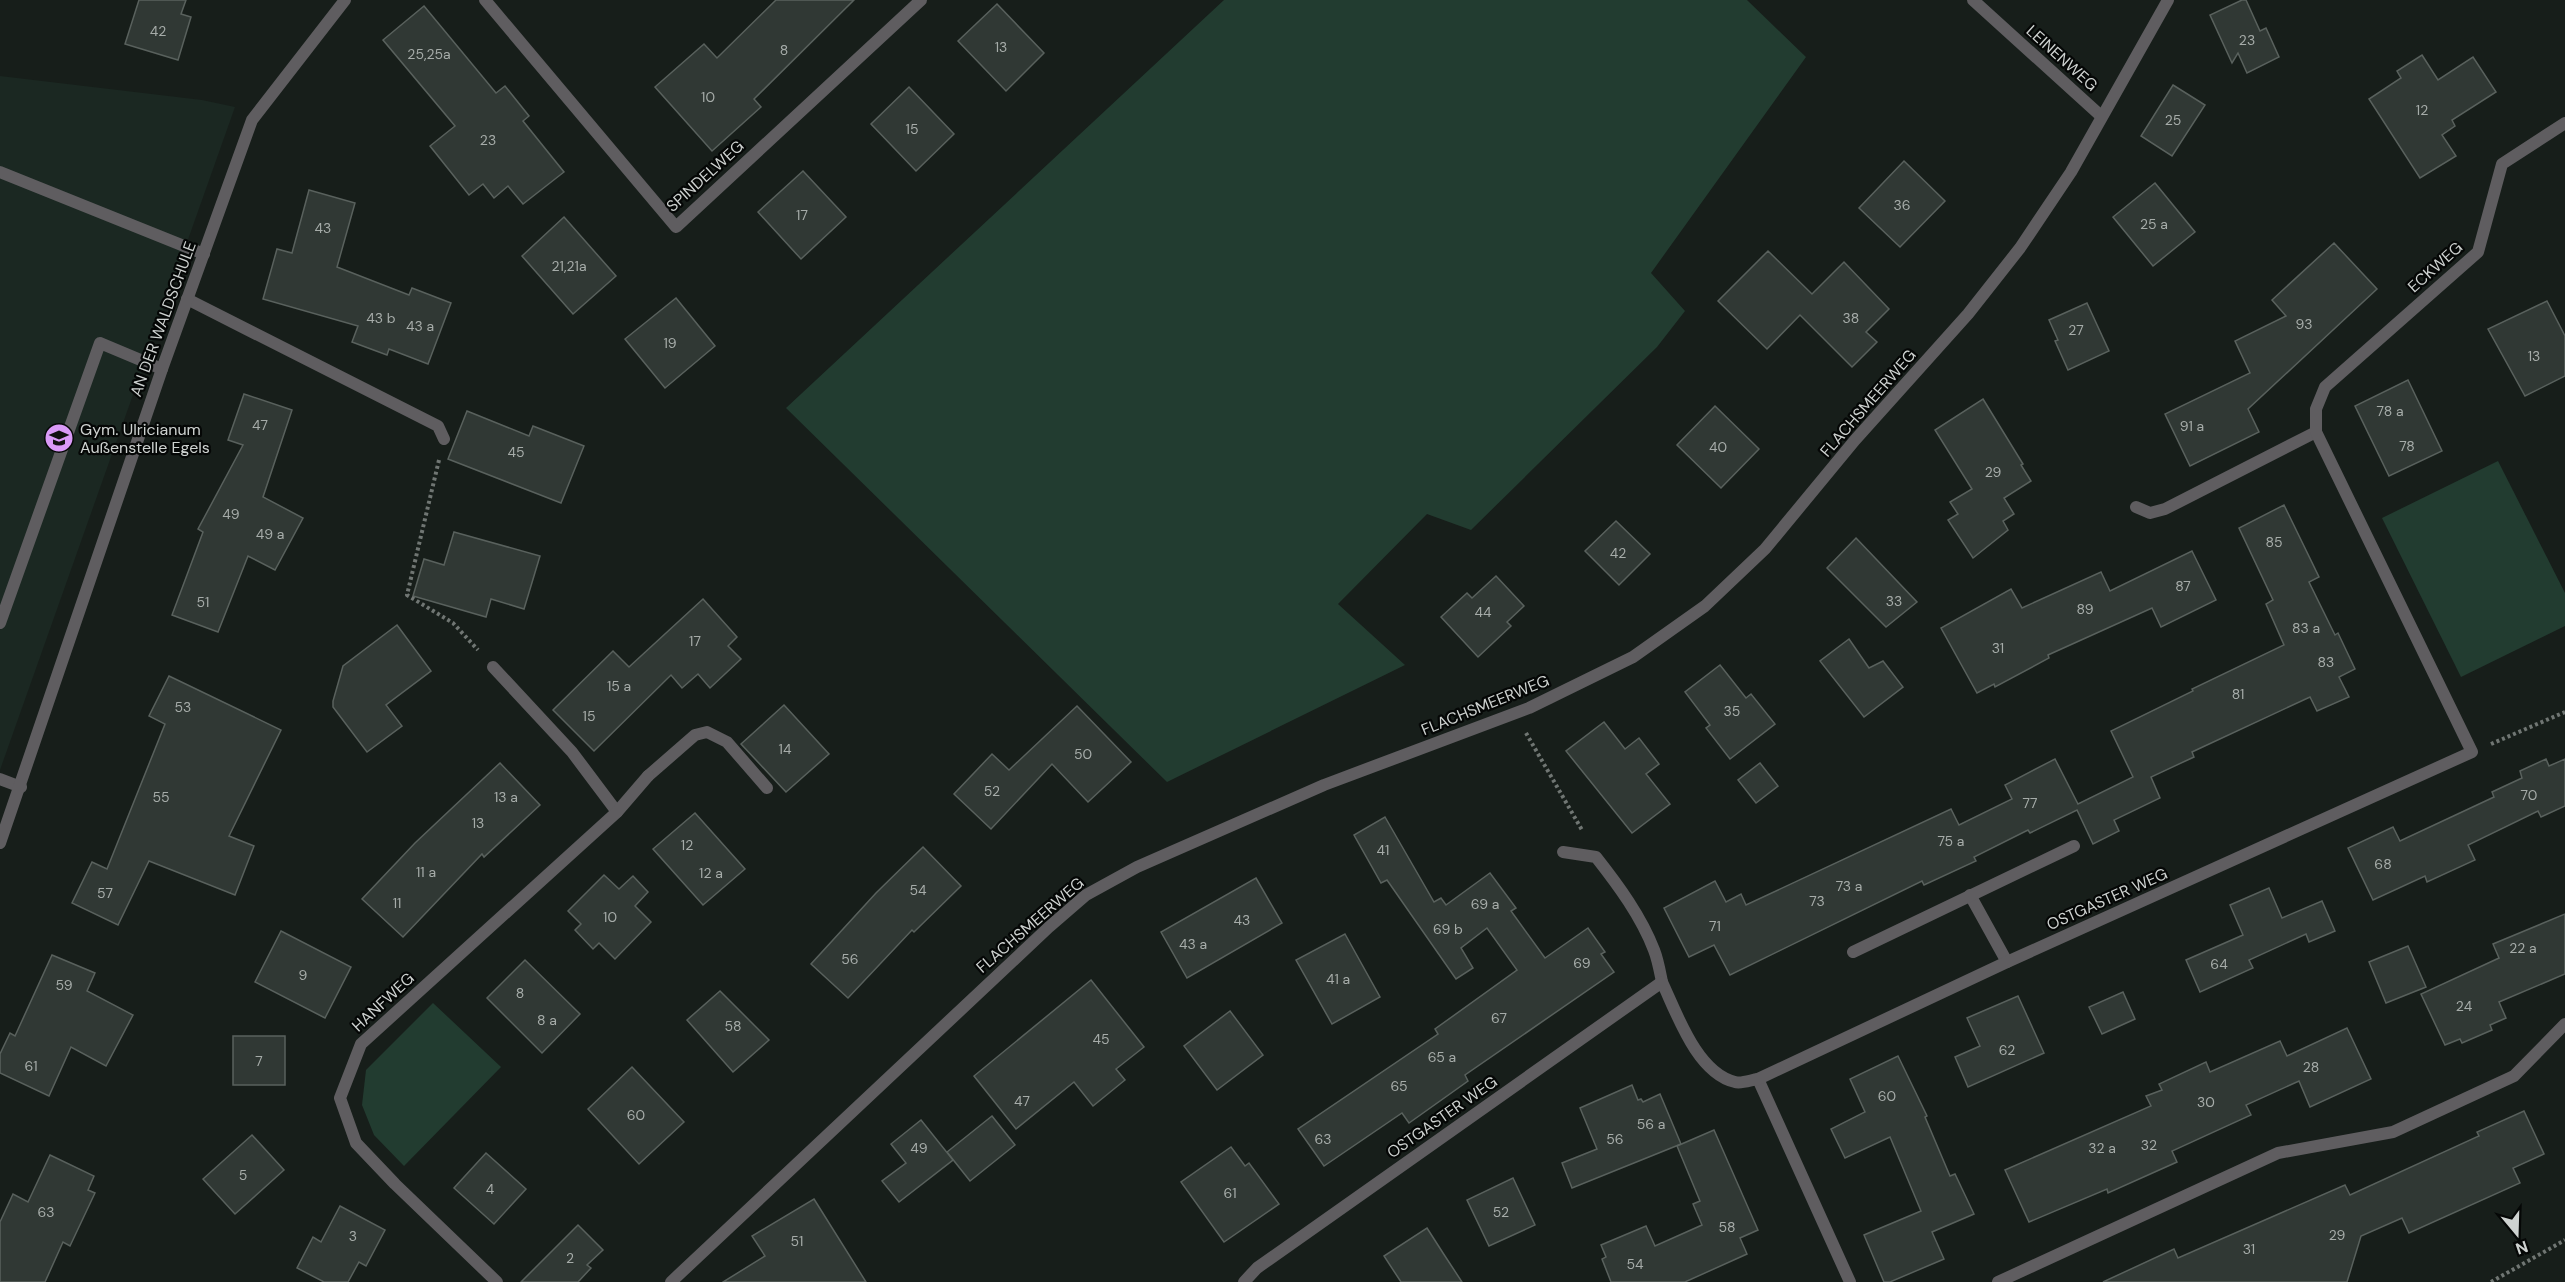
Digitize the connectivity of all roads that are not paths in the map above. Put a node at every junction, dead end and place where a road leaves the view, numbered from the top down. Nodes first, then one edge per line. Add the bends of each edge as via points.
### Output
1 (345, 0) edge
2 (484, 0) edge
3 (921, 0) edge
4 (1973, 0) edge
5 (2168, 0) edge
6 (2101, 116) junction
7 (2565, 123) edge
8 (0, 172) edge
9 (204, 254) junction
10 (187, 299) junction
11 (162, 369) junction
12 (2316, 432) junction
13 (444, 439) road end
14 (2136, 507) dead end
15 (0, 623) edge
16 (493, 667) road end
17 (0, 780) edge
18 (21, 787) junction
19 (767, 788) dead end
20 (616, 812) junction
21 (0, 843) edge
22 (2074, 846) dead end
23 (1563, 852) dead end
24 (1970, 895) junction
25 (1853, 952) dead end
26 (2007, 962) junction
27 (1662, 982) junction
28 (2565, 1024) edge
29 (1758, 1079) junction
30 (497, 1282) edge
31 (670, 1282) edge
32 (1244, 1282) edge
33 (1850, 1282) edge
34 (1998, 1282) edge

1 - 9 street, AN DER WALDSCHULE via 252,120
2 - 3 street, SPINDELWEG via 676,227
4 - 6 street, LEINENWEG
5 - 6 street, FLACHSMEERWEG
6 - 31 street, FLACHSMEERWEG via 2071,172 1975,306 1855,440 1765,549 1705,606 1633,657 1516,714 1324,785 1137,867 1086,894
7 - 12 street, ECKWEG via 2502,164 2478,252 2325,387 2316,409
8 - 9 street
9 - 10 street, AN DER WALDSCHULE
10 - 11 street, AN DER WALDSCHULE
10 - 13 street via 438,426
11 - 15 street via 100,343
11 - 18 street, AN DER WALDSCHULE
12 - 14 street via 2164,510 2150,513
12 - 26 street, OSTGASTER WEG via 2472,752
16 - 20 street via 573,752
17 - 18 street
18 - 21 street, AN DER WALDSCHULE
19 - 20 street, HANFWEG via 727,742 707,732 695,735 648,776
20 - 30 street, HANFWEG via 361,1044 340,1098 356,1143
22 - 24 street
23 - 27 street, OSTGASTER WEG via 1596,857 1601,863 1626,896 1654,950
24 - 25 street
24 - 26 street
26 - 29 street, OSTGASTER WEG
27 - 29 street, OSTGASTER WEG via 1687,1035 1712,1071 1736,1083
27 - 32 street, OSTGASTER WEG via 1267,1261
28 - 34 street via 2514,1076 2392,1132 2278,1153
29 - 33 street

